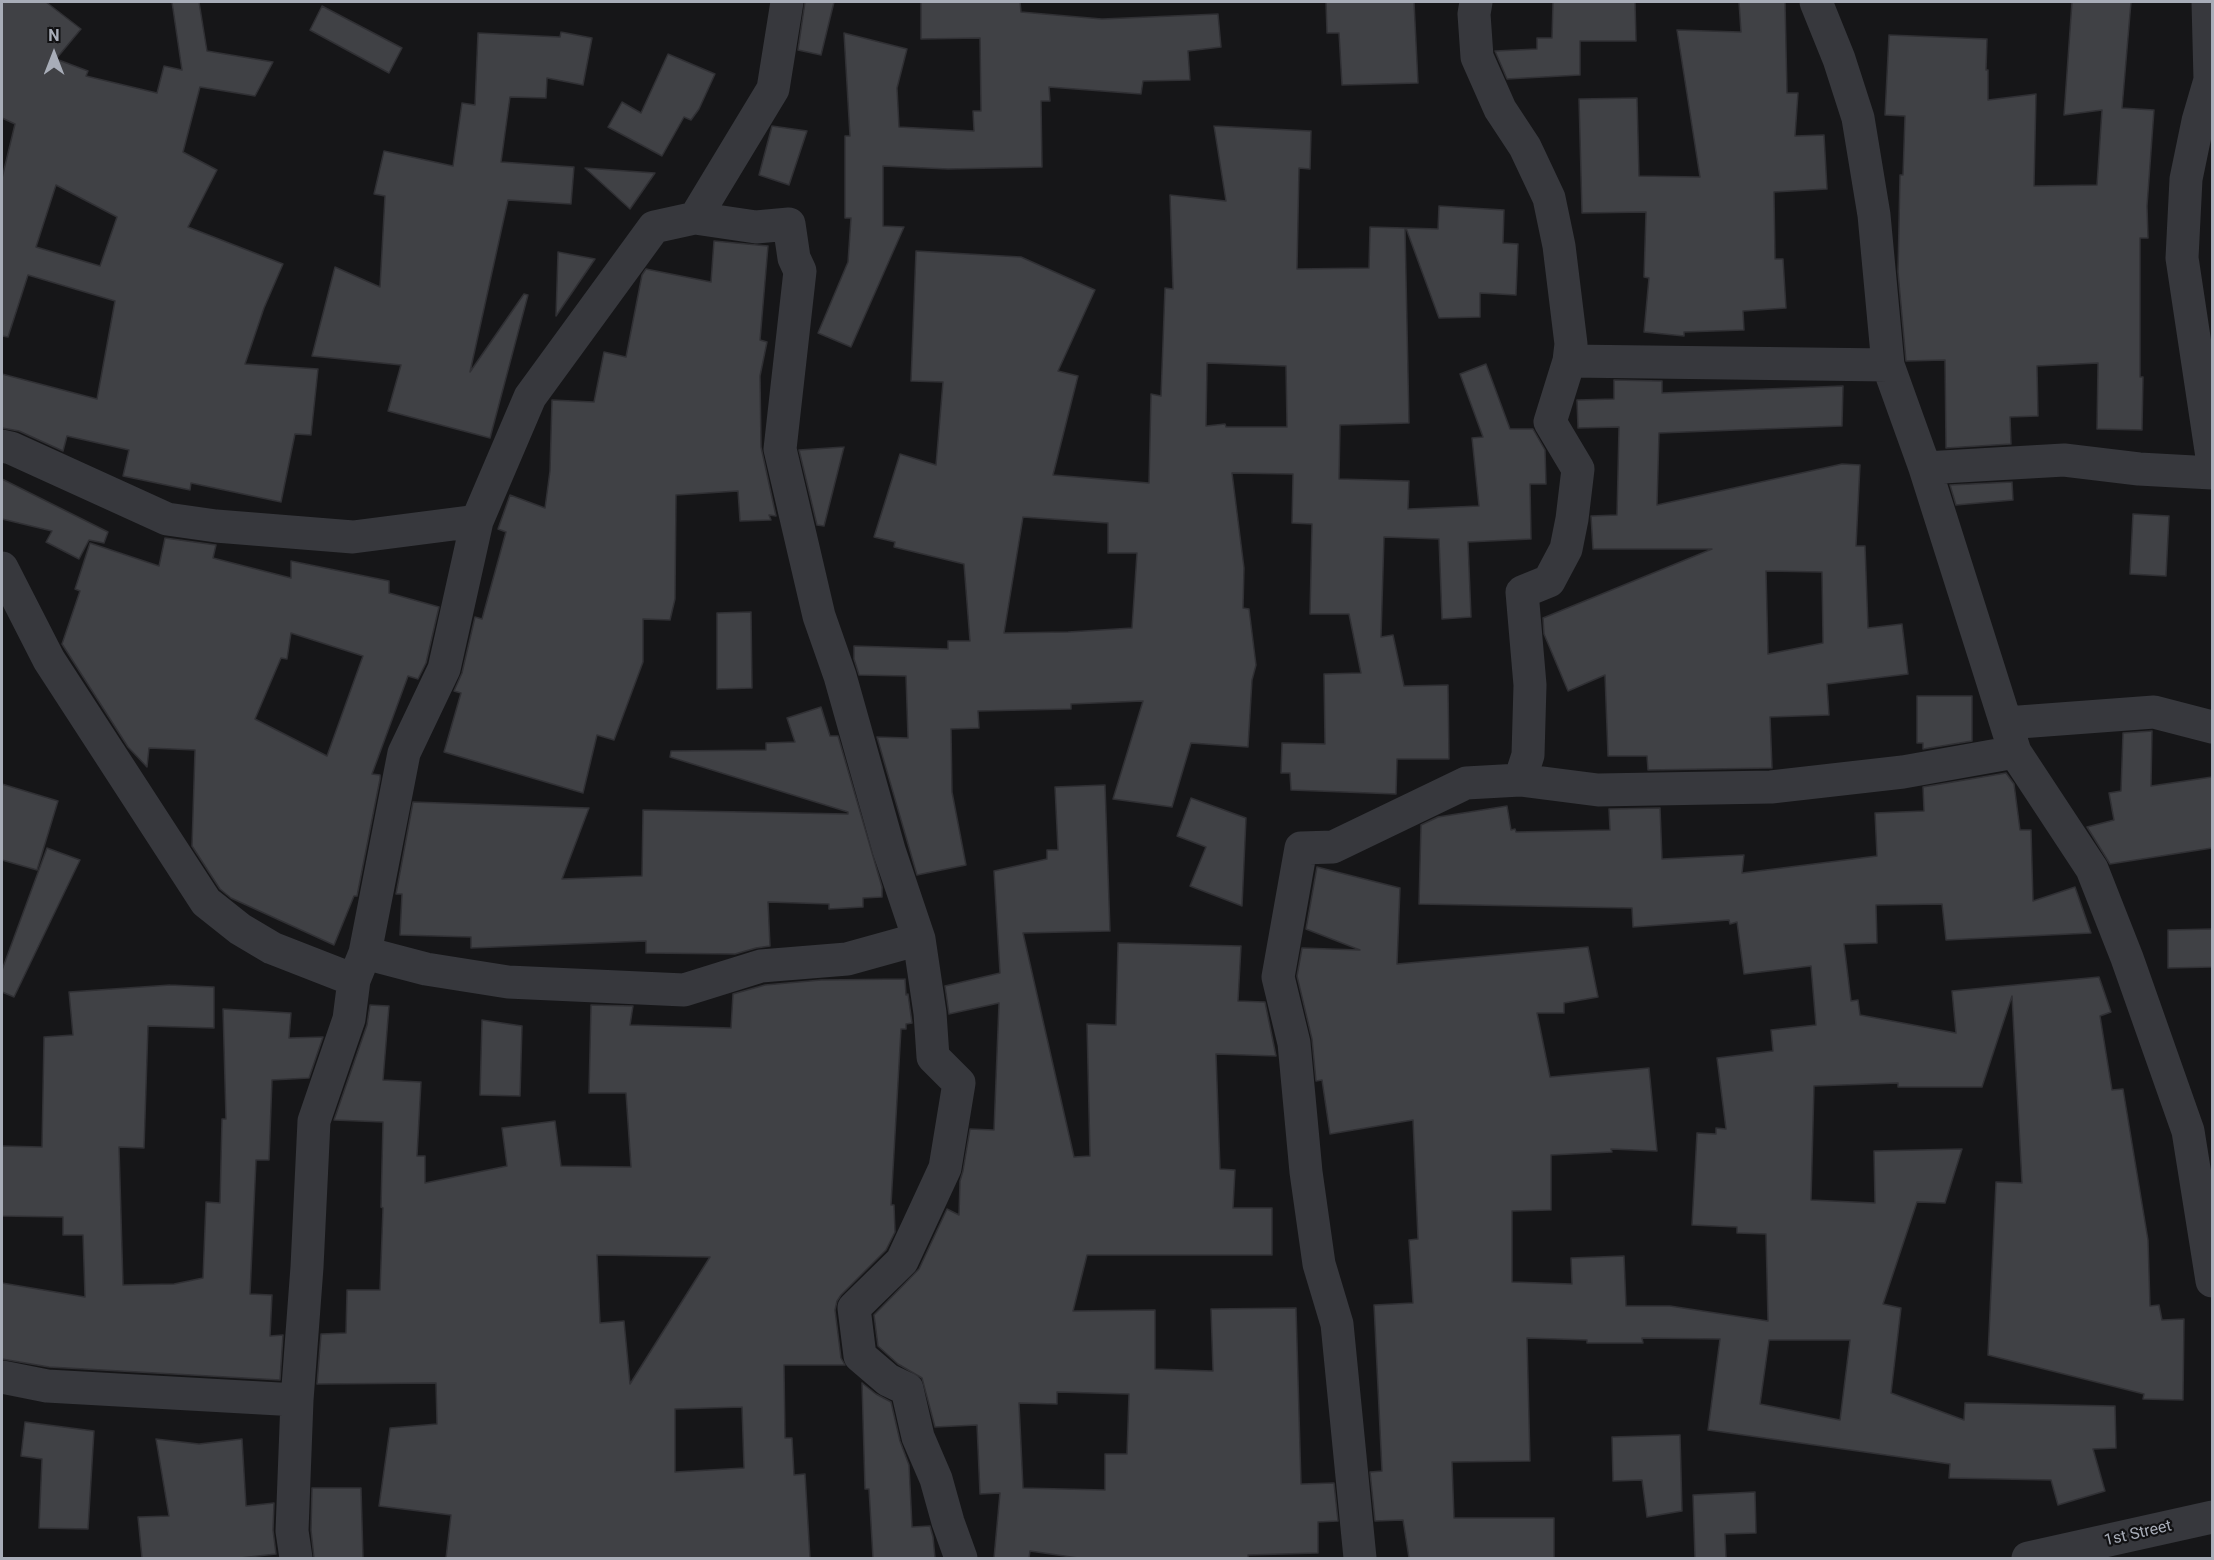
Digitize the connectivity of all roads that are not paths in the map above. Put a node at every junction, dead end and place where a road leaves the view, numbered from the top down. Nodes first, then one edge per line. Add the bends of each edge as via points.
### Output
1 (787, 2) edge
2 (1476, 2) edge
3 (1816, 2) edge
4 (2208, 2) edge
5 (695, 218) junction
6 (1569, 361) junction
7 (1888, 365) junction
8 (2, 446) edge
9 (2212, 457) edge
10 (1925, 468) junction
11 (2212, 473) edge
12 (477, 521) junction
13 (2, 568) edge
14 (2212, 728) edge
15 (2011, 738) junction
16 (1520, 780) junction
17 (919, 939) junction
18 (360, 966) junction
19 (2212, 1281) edge
20 (2, 1377) edge
21 (297, 1400) junction
22 (2212, 1517) edge
23 (296, 1558) edge
24 (961, 1558) edge
25 (1360, 1558) edge
26 (2028, 1558) edge

1 - 5 street via 773,89
2 - 6 street via 1478,57 1500,109 1526,147 1549,198 1559,246 1571,344
3 - 7 street via 1858,118 1874,215
4 - 9 street via 2210,80 2186,179 2182,258
5 - 12 street via 654,227 530,397
5 - 17 street via 756,227 789,224 800,271 780,449 819,616
6 - 7 street
6 - 16 street via 1550,422 1578,470 1566,549 1549,581 1522,592 1530,685 1528,755
7 - 10 street
8 - 12 street via 167,519 353,537
10 - 11 street via 2064,460
10 - 15 street
12 - 18 street via 444,669 404,753
13 - 18 street via 49,660 206,902 272,948
14 - 15 street via 2154,712
15 - 16 street via 1903,772 1771,787 1599,790
15 - 19 street via 2092,869 2127,958 2188,1131
16 - 25 street via 1466,783 1333,847 1301,848 1278,977 1294,1043 1319,1264 1337,1324
17 - 18 street via 847,959 761,966 684,990 508,982 426,969
17 - 24 street via 933,1057 959,1083 945,1168 902,1262 854,1308 860,1356 888,1380 907,1389 918,1437
18 - 21 street via 349,1019 314,1121
20 - 21 street via 47,1386
21 - 23 street via 292,1531
22 - 26 street, 1st Street

